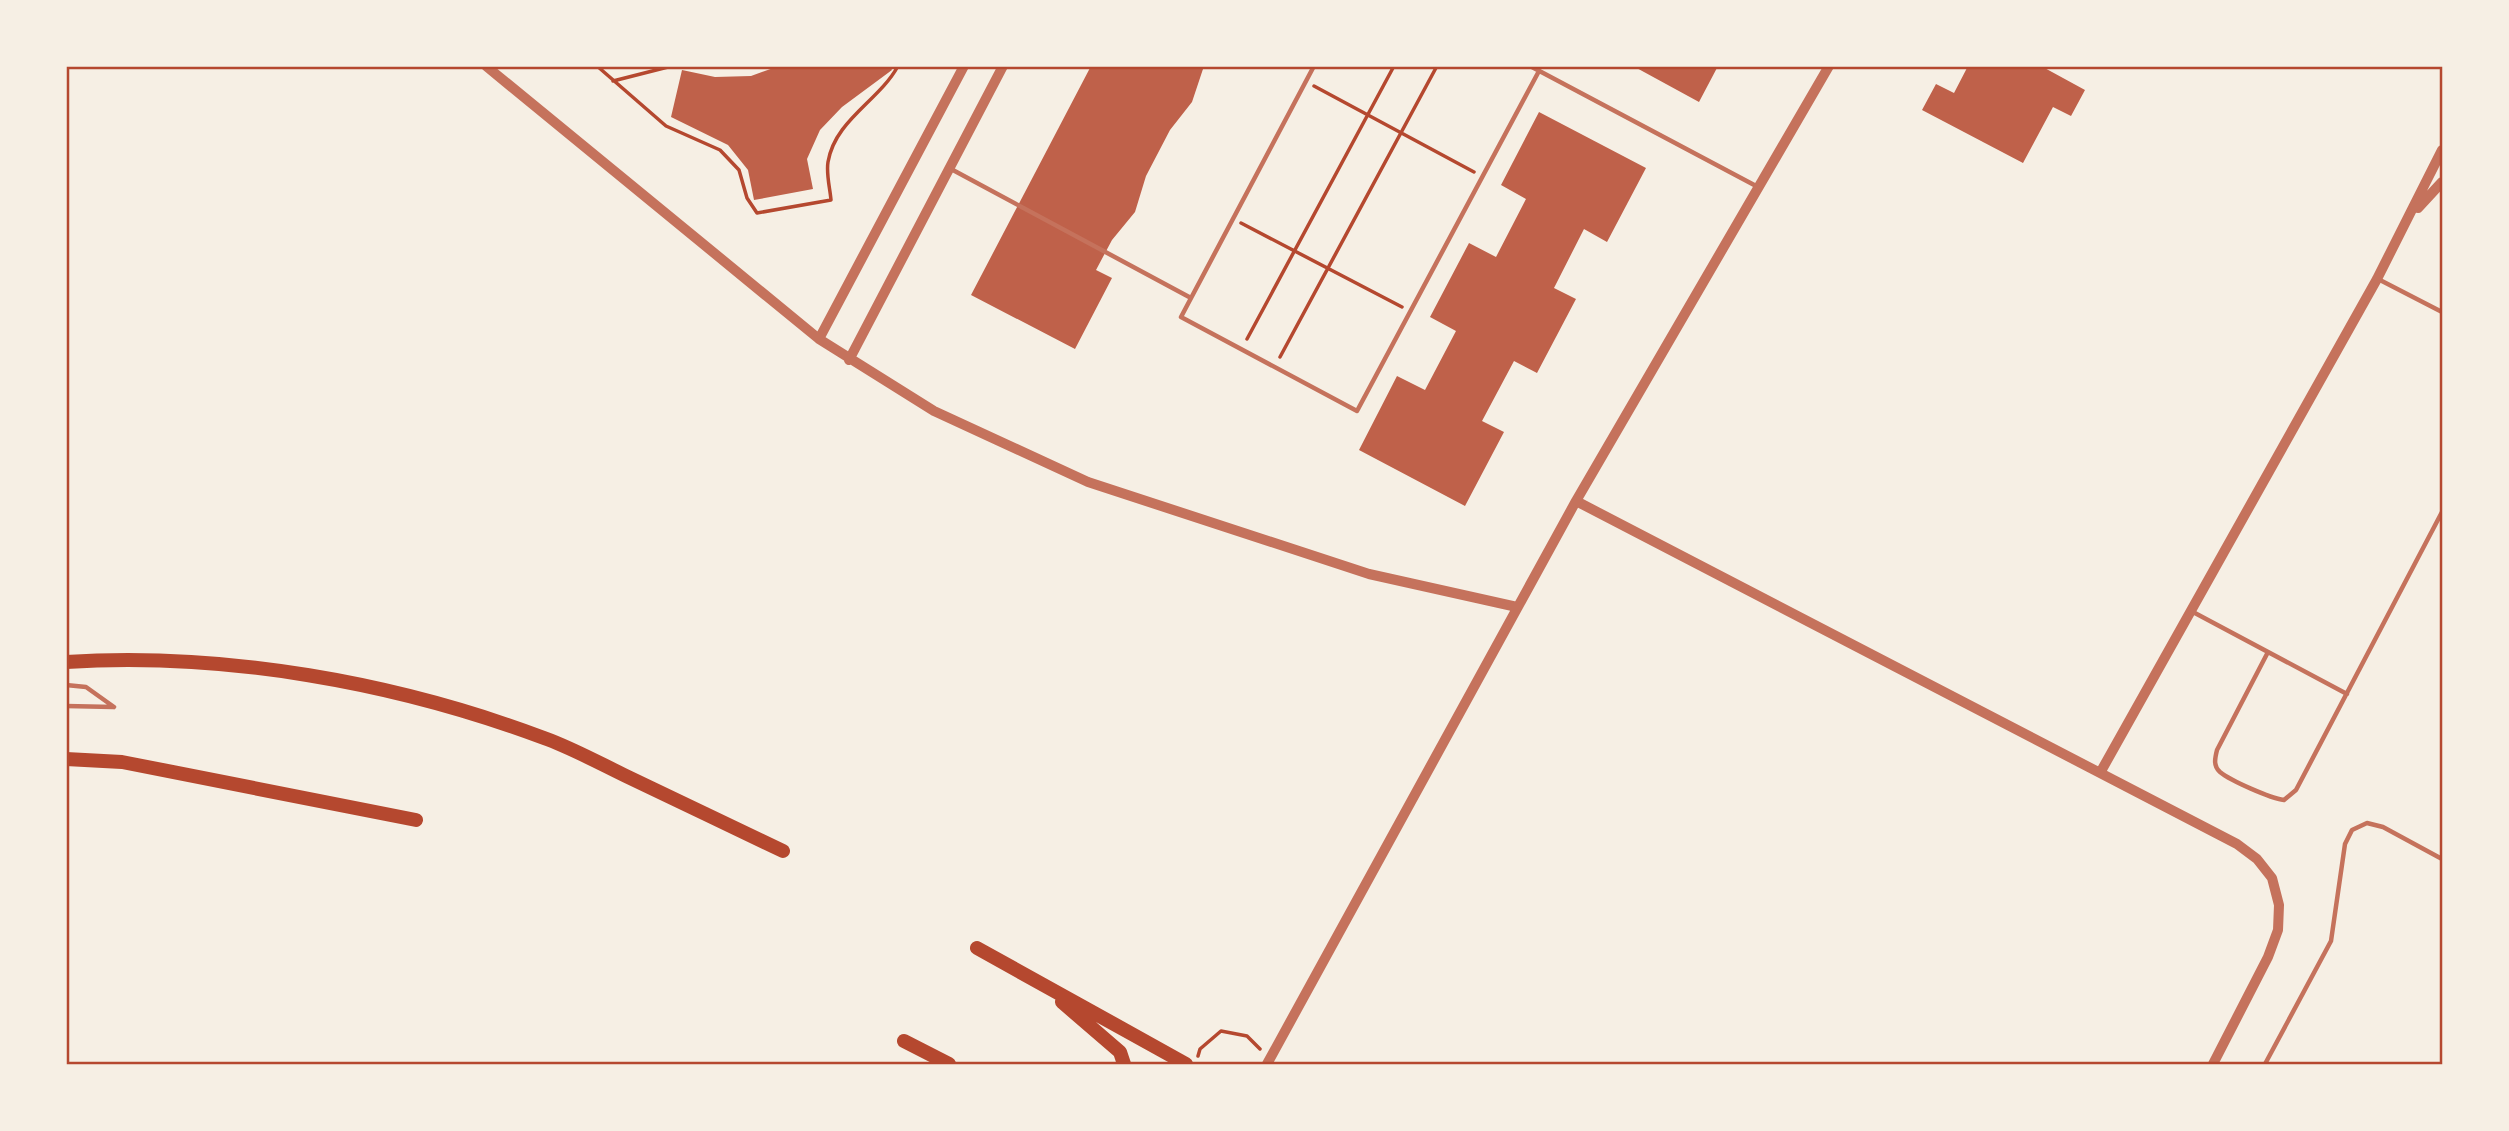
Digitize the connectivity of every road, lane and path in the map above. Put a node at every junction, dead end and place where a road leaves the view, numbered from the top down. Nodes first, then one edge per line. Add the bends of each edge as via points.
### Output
1 (486, 66) edge
2 (597, 66) edge
3 (672, 66) edge
4 (898, 66) edge
5 (964, 66) edge
6 (1003, 66) edge
7 (1314, 66) edge
8 (1394, 66) edge
9 (1437, 66) edge
10 (1531, 66) edge
11 (1829, 66) edge
12 (1539, 71) junction
13 (613, 81) junction
14 (1306, 82) junction
15 (1368, 116) junction
16 (1401, 133) junction
17 (2442, 150) edge
18 (949, 169) junction
19 (1482, 177) junction
20 (2442, 183) edge
21 (1758, 187) junction
22 (2412, 215) junction
23 (1233, 219) junction
24 (1294, 251) junction
25 (1328, 269) junction
26 (2378, 279) junction
27 (1191, 298) junction
28 (1410, 312) junction
29 (2442, 312) edge
30 (819, 339) junction
31 (1241, 350) junction
32 (849, 360) junction
33 (1274, 367) junction
34 (1577, 501) junction
35 (2442, 512) edge
36 (1517, 607) junction
37 (2189, 611) junction
38 (2268, 652) junction
39 (66, 662) edge
40 (66, 685) edge
41 (2347, 694) junction
42 (66, 706) edge
43 (66, 759) edge
44 (2100, 773) junction
45 (415, 820) dead end
46 (783, 851) dead end
47 (2442, 859) edge
48 (977, 948) dead end
49 (1040, 983) junction
50 (904, 1041) dead end
51 (1267, 1060) edge
52 (949, 1065) edge
53 (1124, 1065) edge
54 (1186, 1065) edge
55 (1195, 1065) edge
56 (2213, 1065) edge
57 (2265, 1065) edge

1 - 30 street
2 - 13 path
3 - 13 path
4 - 13 path via 838,136 828,163 831,200 757,213 738,170 720,150 666,125
5 - 30 street
6 - 18 street
7 - 14 lane
8 - 15 path
9 - 16 path
10 - 12 lane
11 - 21 street
12 - 19 lane
12 - 21 lane
14 - 15 path
14 - 23 lane
15 - 16 path
15 - 24 path
16 - 19 path
16 - 25 path
17 - 22 street
18 - 27 lane
18 - 32 street
19 - 28 lane
20 - 22 street
21 - 34 street
22 - 26 street
23 - 24 path
23 - 27 lane
24 - 25 path
24 - 31 path
25 - 28 path
25 - 33 path
26 - 29 lane
26 - 37 street
27 - 31 lane via 1181,317
28 - 33 lane via 1357,411
30 - 32 street
31 - 33 lane
32 - 36 street via 934,411 1088,482 1369,574
34 - 36 street
34 - 44 street
35 - 41 lane
36 - 51 street
37 - 38 lane
37 - 44 street
38 - 41 lane
38 - 41 lane via 2217,750 2214,761 2219,771 2284,800 2296,790
39 - 46 main road via 122,658 213,662 315,676 436,703 545,738
40 - 42 lane via 86,687 114,707
43 - 45 main road via 122,762
44 - 56 street via 2237,844 2272,878 2279,905 2278,930
47 - 57 lane via 2383,827 2367,823 2352,830 2344,844 2331,941
48 - 49 main road
49 - 53 main road via 1120,1052
49 - 54 main road
50 - 52 main road
51 - 55 path via 1247,1036 1221,1031 1200,1049

